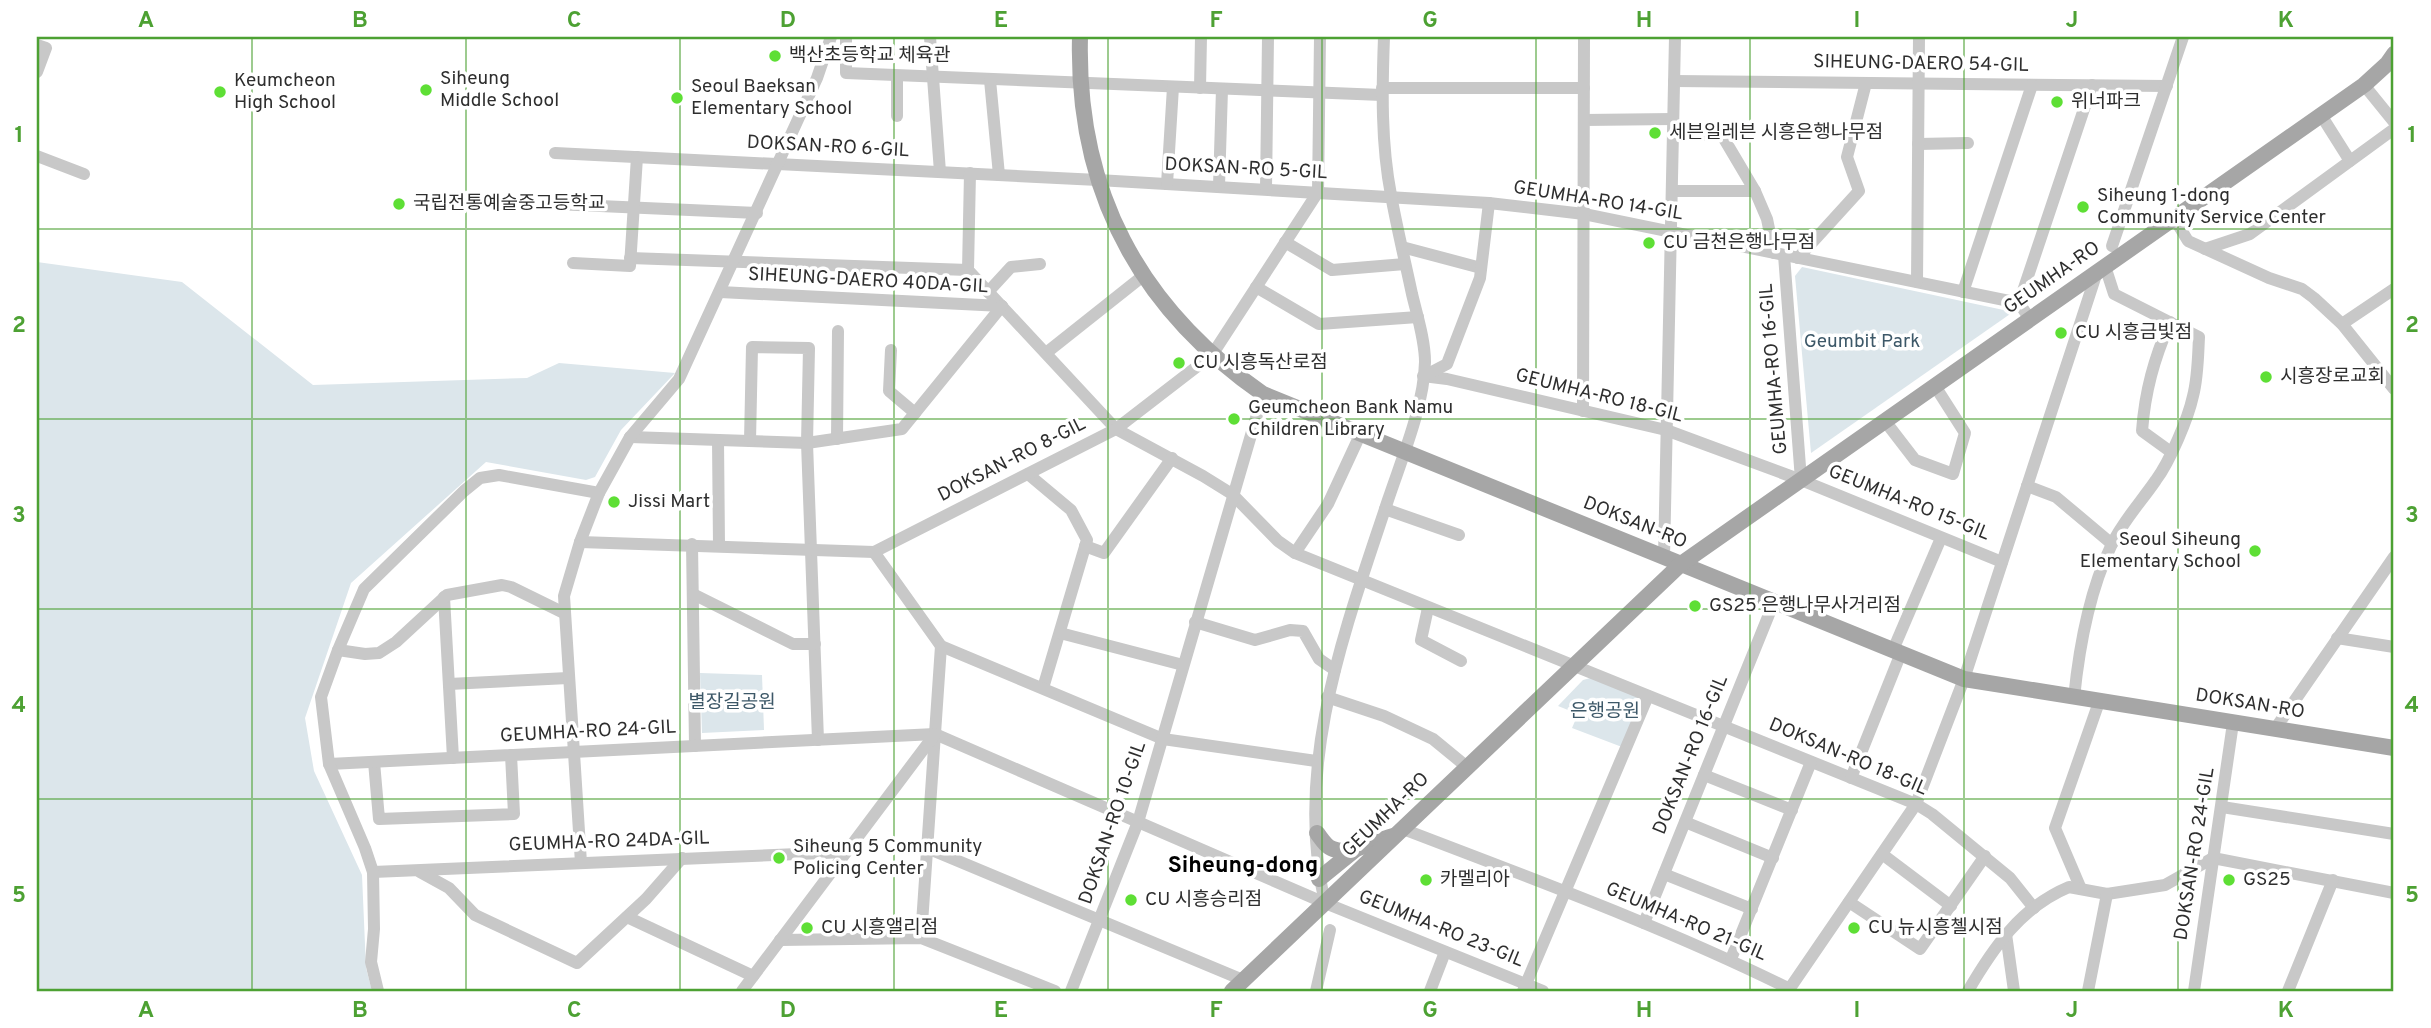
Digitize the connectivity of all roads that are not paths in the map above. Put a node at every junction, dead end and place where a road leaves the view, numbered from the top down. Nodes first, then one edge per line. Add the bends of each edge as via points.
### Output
1 (831, 37) edge
2 (846, 37) edge
3 (930, 37) edge
4 (1080, 37) edge
5 (1268, 37) edge
6 (1320, 37) edge
7 (1384, 37) edge
8 (1584, 37) edge
9 (1675, 37) edge
10 (1919, 37) edge
11 (2183, 37) edge
12 (1201, 39) edge
13 (37, 45) edge
14 (2394, 54) edge
15 (37, 72) edge
16 (897, 76) junction
17 (932, 77) junction
18 (990, 80) junction
19 (1674, 81) junction
20 (1867, 83) junction
21 (1081, 84) junction
22 (1919, 84) junction
23 (2032, 85) junction
24 (2092, 85) junction
25 (2364, 85) junction
26 (2167, 86) junction
27 (1172, 88) junction
28 (1199, 88) junction
29 (1584, 88) junction
30 (1222, 89) junction
31 (1267, 91) junction
32 (1382, 92) junction
33 (1319, 93) junction
34 (2321, 115) junction
35 (897, 116) dead end
36 (1584, 120) junction
37 (1673, 120) junction
38 (2394, 122) edge
39 (2394, 129) edge
40 (1673, 134) junction
41 (1968, 143) dead end
42 (1919, 144) junction
43 (555, 153) dead end
44 (37, 156) edge
45 (636, 157) junction
46 (2350, 162) junction
47 (779, 164) junction
48 (940, 172) junction
49 (970, 173) junction
50 (84, 174) dead end
51 (999, 175) junction
52 (1098, 180) junction
53 (1167, 184) junction
54 (1219, 186) junction
55 (1266, 189) junction
56 (1672, 191) junction
57 (1755, 191) junction
58 (1318, 192) junction
59 (1391, 196) junction
60 (1489, 203) junction
61 (555, 204) dead end
62 (633, 207) junction
63 (757, 213) junction
64 (1584, 214) junction
65 (2174, 218) junction
66 (1671, 232) junction
67 (1285, 242) junction
68 (2112, 246) dead end
69 (1402, 247) junction
70 (2205, 249) junction
71 (1779, 254) junction
72 (631, 258) junction
73 (1798, 258) junction
74 (573, 263) dead end
75 (734, 263) junction
76 (1040, 264) dead end
77 (1405, 264) junction
78 (1481, 268) junction
79 (2101, 269) junction
80 (968, 270) junction
81 (1143, 276) junction
82 (1917, 282) junction
83 (1256, 288) junction
84 (2394, 289) edge
85 (720, 292) junction
86 (988, 292) junction
87 (1963, 292) junction
88 (2019, 303) junction
89 (1002, 306) junction
90 (1418, 317) junction
91 (2030, 319) junction
92 (2170, 322) junction
93 (2342, 324) junction
94 (838, 331) dead end
95 (891, 350) dead end
96 (1046, 353) junction
97 (1212, 355) junction
98 (1423, 376) junction
99 (1935, 386) junction
100 (2394, 389) edge
101 (1263, 394) junction
102 (1584, 411) junction
103 (915, 413) junction
104 (1885, 421) junction
105 (1116, 429) junction
106 (1666, 430) junction
107 (1360, 435) junction
108 (630, 437) junction
109 (837, 439) junction
110 (718, 440) junction
111 (750, 441) junction
112 (807, 443) junction
113 (1404, 452) junction
114 (2171, 452) junction
115 (1171, 458) junction
116 (1028, 474) junction
117 (1801, 480) junction
118 (2027, 486) junction
119 (599, 494) junction
120 (1232, 494) junction
121 (1385, 509) junction
122 (1459, 536) dead end
123 (1941, 538) junction
124 (580, 542) junction
125 (692, 544) junction
126 (2112, 544) junction
127 (719, 545) junction
128 (1085, 546) junction
129 (812, 549) junction
130 (874, 552) junction
131 (1294, 553) junction
132 (1664, 557) junction
133 (2394, 557) edge
134 (2002, 562) junction
135 (1681, 564) junction
136 (1361, 581) junction
137 (693, 594) junction
138 (444, 597) junction
139 (1774, 602) junction
140 (1427, 608) junction
141 (564, 613) junction
142 (1195, 622) junction
143 (1060, 633) junction
144 (2337, 638) junction
145 (815, 644) junction
146 (941, 646) junction
147 (2394, 647) edge
148 (338, 650) junction
149 (1897, 652) junction
150 (1461, 661) dead end
151 (1183, 665) junction
152 (1573, 666) junction
153 (1335, 670) junction
154 (568, 678) junction
155 (1964, 679) junction
156 (449, 684) junction
157 (1043, 688) junction
158 (1648, 696) junction
159 (1327, 697) junction
160 (2074, 698) junction
161 (2099, 702) junction
162 (2233, 723) junction
163 (1724, 727) junction
164 (2276, 729) junction
165 (935, 734) junction
166 (1163, 739) junction
167 (818, 740) junction
168 (695, 746) junction
169 (2394, 748) edge
170 (572, 752) junction
171 (511, 755) junction
172 (453, 758) junction
173 (1316, 761) junction
174 (374, 762) junction
175 (1811, 762) junction
176 (329, 764) junction
177 (1467, 767) junction
178 (1704, 775) junction
179 (1852, 778) junction
180 (1916, 804) junction
181 (2222, 807) junction
182 (1792, 810) junction
183 (1138, 822) junction
184 (1685, 822) junction
185 (1399, 832) junction
186 (1317, 833) junction
187 (2394, 834) edge
188 (927, 848) junction
189 (1358, 848) junction
190 (846, 852) junction
191 (1882, 854) junction
192 (1985, 856) junction
193 (682, 858) junction
194 (1773, 858) junction
195 (2213, 858) junction
196 (581, 863) junction
197 (415, 870) junction
198 (373, 872) junction
199 (1664, 874) junction
200 (1319, 879) junction
201 (2333, 880) junction
202 (2081, 889) junction
203 (1565, 891) junction
204 (2394, 893) edge
205 (2107, 894) junction
206 (1849, 902) junction
207 (1325, 903) junction
208 (1951, 906) junction
209 (2034, 908) junction
210 (1752, 909) junction
211 (627, 917) junction
212 (1101, 920) junction
213 (1644, 923) junction
214 (1329, 930) dead end
215 (2006, 934) junction
216 (921, 938) junction
217 (780, 940) junction
218 (1445, 952) junction
219 (1731, 960) junction
220 (753, 976) junction
221 (1237, 986) edge
222 (1524, 988) edge
223 (1789, 990) edge
224 (378, 991) edge
225 (742, 991) edge
226 (1055, 991) edge
227 (1071, 991) edge
228 (1316, 991) edge
229 (1430, 991) edge
230 (1543, 991) edge
231 (1968, 991) edge
232 (2014, 991) edge
233 (2088, 991) edge
234 (2194, 991) edge
235 (2288, 991) edge

1 - 47 street
2 - 16 street via 846,73
3 - 17 street
4 - 21 main road, DOKSAN-RO
5 - 31 street
6 - 33 street
7 - 32 street
8 - 29 street
9 - 19 street
10 - 22 street
11 - 26 street
12 - 28 street
13 - 15 street via 46,48
14 - 25 main road, GEUMHA-RO
16 - 17 street
16 - 35 street
17 - 18 street
17 - 48 street
18 - 21 street
18 - 51 street
19 - 20 street, SIHEUNG-DAERO 54-GIL
19 - 37 street
20 - 22 street, SIHEUNG-DAERO 54-GIL
20 - 73 street via 1847,156 1858,191
21 - 27 street
21 - 52 main road, DOKSAN-RO
22 - 23 street, SIHEUNG-DAERO 54-GIL
22 - 42 street
23 - 24 street, SIHEUNG-DAERO 54-GIL
23 - 87 street
24 - 26 street, SIHEUNG-DAERO 54-GIL
24 - 88 street
25 - 34 main road, GEUMHA-RO
25 - 38 street
26 - 68 street
27 - 28 street
27 - 53 street
28 - 30 street
29 - 32 street
29 - 36 street
30 - 31 street
30 - 54 street
31 - 33 street
31 - 55 street
32 - 33 street
32 - 59 street
33 - 58 street
34 - 46 street
34 - 65 main road, GEUMHA-RO
36 - 37 street
36 - 64 street
37 - 40 street
39 - 46 street
40 - 56 street
40 - 57 street, GEUMHA-RO 16-GIL via 1720,135
41 - 42 street
42 - 82 street
43 - 45 street, DOKSAN-RO 6-GIL
44 - 50 street
45 - 47 street, DOKSAN-RO 6-GIL
45 - 62 street
46 - 70 street via 2250,234
47 - 48 street, DOKSAN-RO 6-GIL
47 - 63 street
48 - 49 street, DOKSAN-RO 6-GIL
49 - 51 street, DOKSAN-RO 6-GIL
49 - 80 street
51 - 52 street, DOKSAN-RO 6-GIL
52 - 53 street, DOKSAN-RO 5-GIL
52 - 81 main road, DOKSAN-RO
53 - 54 street, DOKSAN-RO 5-GIL
54 - 55 street, DOKSAN-RO 5-GIL
55 - 58 street, DOKSAN-RO 5-GIL
56 - 57 street
56 - 66 street
57 - 71 street, GEUMHA-RO 16-GIL
58 - 59 street, DOKSAN-RO 5-GIL
58 - 67 street, DOKSAN-RO 8-GIL
59 - 60 street, GEUMHA-RO 14-GIL
59 - 69 street
60 - 64 street, GEUMHA-RO 14-GIL
60 - 78 street
61 - 62 street
62 - 63 street
62 - 72 street
63 - 75 street
64 - 66 street, GEUMHA-RO 14-GIL
64 - 102 street
65 - 70 street via 2188,241
65 - 79 main road, GEUMHA-RO
66 - 71 street, GEUMHA-RO 14-GIL
66 - 106 street
67 - 77 street via 1332,270
67 - 83 street, DOKSAN-RO 8-GIL
69 - 77 street
69 - 78 street
70 - 93 street via 2302,289
71 - 73 street, GEUMHA-RO 14-GIL
71 - 117 street, GEUMHA-RO 16-GIL
72 - 74 street via 630,266
72 - 75 street
73 - 82 street, GEUMHA-RO 14-GIL
75 - 80 street
75 - 85 street
76 - 86 street via 1011,267
77 - 90 street
78 - 98 street via 1447,364
79 - 91 main road, GEUMHA-RO
79 - 92 street via 2114,294
79 - 118 street
80 - 86 street
81 - 96 street
81 - 97 main road, DOKSAN-RO via 1179,324
82 - 87 street, GEUMHA-RO 14-GIL
83 - 90 street via 1319,324
83 - 97 street, DOKSAN-RO 8-GIL
84 - 93 street
85 - 89 street, SIHEUNG-DAERO 40DA-GIL
85 - 108 street via 679,379
86 - 89 street
87 - 88 street, GEUMHA-RO 14-GIL
88 - 91 street
89 - 96 street
89 - 103 street, SIHEUNG-DAERO 40DA-GIL
90 - 98 street
91 - 99 main road, GEUMHA-RO
92 - 114 street via 2154,359 2142,431
92 - 114 street via 2199,337 2193,397
93 - 100 street
94 - 109 street
95 - 103 street via 889,391
96 - 105 street
97 - 101 main road, DOKSAN-RO
97 - 105 street, DOKSAN-RO 8-GIL
98 - 102 street, GEUMHA-RO 18-GIL
98 - 113 street
99 - 104 main road, GEUMHA-RO
99 - 104 street via 1965,433 1953,474 1914,460
101 - 107 main road, DOKSAN-RO
101 - 120 street, DOKSAN-RO 10-GIL
102 - 106 street, GEUMHA-RO 18-GIL
103 - 109 street, SIHEUNG-DAERO 40DA-GIL via 902,429
104 - 117 main road, GEUMHA-RO
105 - 115 street
105 - 116 street, DOKSAN-RO 8-GIL
106 - 117 street, GEUMHA-RO 18-GIL
106 - 132 street
107 - 113 main road, DOKSAN-RO
107 - 131 street via 1328,504
108 - 110 street, SIHEUNG-DAERO 40DA-GIL
108 - 119 street
109 - 112 street, SIHEUNG-DAERO 40DA-GIL
110 - 111 street, SIHEUNG-DAERO 40DA-GIL
110 - 127 street
111 - 112 street, SIHEUNG-DAERO 40DA-GIL
111 - 112 street via 752,347 809,348
112 - 129 street
113 - 121 street
113 - 132 main road, DOKSAN-RO
114 - 126 street
115 - 120 street
115 - 128 street via 1104,553
116 - 128 street via 1071,510 1087,540
116 - 130 street, DOKSAN-RO 8-GIL
117 - 123 street, GEUMHA-RO 15-GIL
117 - 135 main road, GEUMHA-RO
118 - 126 street via 2056,497
118 - 134 street
119 - 124 street
119 - 148 street via 499,475 480,478 364,589
120 - 131 street
120 - 142 street, DOKSAN-RO 10-GIL
121 - 122 street
121 - 136 street
123 - 134 street, GEUMHA-RO 15-GIL
123 - 149 street
124 - 125 street, DOKSAN-RO 8-GIL
124 - 141 street via 564,596
125 - 127 street, DOKSAN-RO 8-GIL
125 - 137 street
126 - 160 street via 2084,635
127 - 129 street, DOKSAN-RO 8-GIL
128 - 143 street
129 - 130 street, DOKSAN-RO 8-GIL
129 - 145 street
130 - 146 street
131 - 136 street
132 - 135 main road, DOKSAN-RO
133 - 144 street
134 - 155 street
135 - 139 main road, DOKSAN-RO
135 - 152 main road, GEUMHA-RO
136 - 140 street
136 - 153 street
137 - 145 street via 793,644
137 - 168 street
138 - 141 street via 502,585
138 - 148 street via 379,653
138 - 156 street
139 - 149 main road, DOKSAN-RO
139 - 163 street, DOKSAN-RO 16-GIL
140 - 150 street via 1421,640
140 - 152 street
141 - 154 street
142 - 151 street, DOKSAN-RO 10-GIL
142 - 153 street via 1255,640 1303,631 1319,659
143 - 151 street
143 - 157 street
144 - 147 street
144 - 164 street
145 - 167 street
146 - 157 street
146 - 165 street
148 - 176 street via 321,697
149 - 155 main road, DOKSAN-RO
149 - 179 street
151 - 166 street, DOKSAN-RO 10-GIL
152 - 158 street
152 - 177 main road, GEUMHA-RO
153 - 159 street
154 - 156 street
154 - 170 street
155 - 160 main road, DOKSAN-RO
155 - 180 street
156 - 172 street
157 - 166 street
158 - 163 street
158 - 203 street
159 - 173 street
159 - 177 street via 1433,738
160 - 161 main road, DOKSAN-RO
161 - 162 main road, DOKSAN-RO
161 - 202 street via 2055,828
162 - 164 main road, DOKSAN-RO
162 - 181 street, DOKSAN-RO 24-GIL
163 - 175 street, DOKSAN-RO 18-GIL
163 - 178 street, DOKSAN-RO 16-GIL
164 - 169 main road, DOKSAN-RO
165 - 167 street, GEUMHA-RO 24-GIL
165 - 183 street, GEUMHA-RO 24-GIL
165 - 188 street
165 - 190 street
166 - 173 street
166 - 183 street, DOKSAN-RO 10-GIL
167 - 168 street, GEUMHA-RO 24-GIL
168 - 170 street, GEUMHA-RO 24-GIL
170 - 171 street, GEUMHA-RO 24-GIL
170 - 196 street
171 - 172 street, GEUMHA-RO 24-GIL
171 - 174 street via 514,814 379,819
172 - 174 street, GEUMHA-RO 24-GIL
173 - 186 street
174 - 176 street, GEUMHA-RO 24-GIL
175 - 179 street, DOKSAN-RO 18-GIL
175 - 182 street
176 - 198 street
177 - 185 main road, GEUMHA-RO
178 - 182 street
178 - 184 street, DOKSAN-RO 16-GIL
179 - 180 street, DOKSAN-RO 18-GIL
180 - 191 street
180 - 192 street, DOKSAN-RO 18-GIL
181 - 187 street
181 - 195 street, DOKSAN-RO 24-GIL
182 - 194 street
183 - 207 street, GEUMHA-RO 24-GIL
183 - 212 street, DOKSAN-RO 10-GIL
184 - 194 street
184 - 199 street, DOKSAN-RO 16-GIL
185 - 189 main road
185 - 203 street, GEUMHA-RO 21-GIL
185 - 207 main road, GEUMHA-RO
186 - 189 main road via 1333,849
186 - 200 street
188 - 212 street, GEUMHA-RO
188 - 216 street
189 - 200 main road
190 - 193 street, GEUMHA-RO 24DA-GIL
190 - 217 street
191 - 206 street
191 - 208 street
192 - 208 street
192 - 209 street, DOKSAN-RO 18-GIL
193 - 196 street, GEUMHA-RO 24DA-GIL
193 - 211 street
194 - 210 street
195 - 201 street
195 - 205 street via 2165,885
195 - 234 street, DOKSAN-RO 24-GIL
196 - 197 street, GEUMHA-RO 24DA-GIL
197 - 198 street, GEUMHA-RO 24DA-GIL
197 - 211 street via 449,888 475,915 578,963
198 - 224 street via 371,962
199 - 210 street
199 - 213 street, DOKSAN-RO 16-GIL
200 - 207 street
201 - 204 street
201 - 235 street
202 - 205 street
202 - 209 street via 2069,887
203 - 213 street, GEUMHA-RO 21-GIL
203 - 222 street
205 - 233 street
206 - 208 street via 1920,949
206 - 223 street
207 - 218 street, GEUMHA-RO 23-GIL
207 - 221 main road, GEUMHA-RO
209 - 215 street
210 - 219 street
211 - 220 street
212 - 221 street, GEUMHA-RO
212 - 227 street, DOKSAN-RO 10-GIL
213 - 219 street, GEUMHA-RO 21-GIL
214 - 228 street
215 - 231 street
215 - 232 street
216 - 217 street
216 - 226 street
217 - 220 street
218 - 222 street, GEUMHA-RO 23-GIL
218 - 229 street
219 - 223 street, GEUMHA-RO 21-GIL
220 - 225 street
222 - 230 street, GEUMHA-RO 23-GIL

